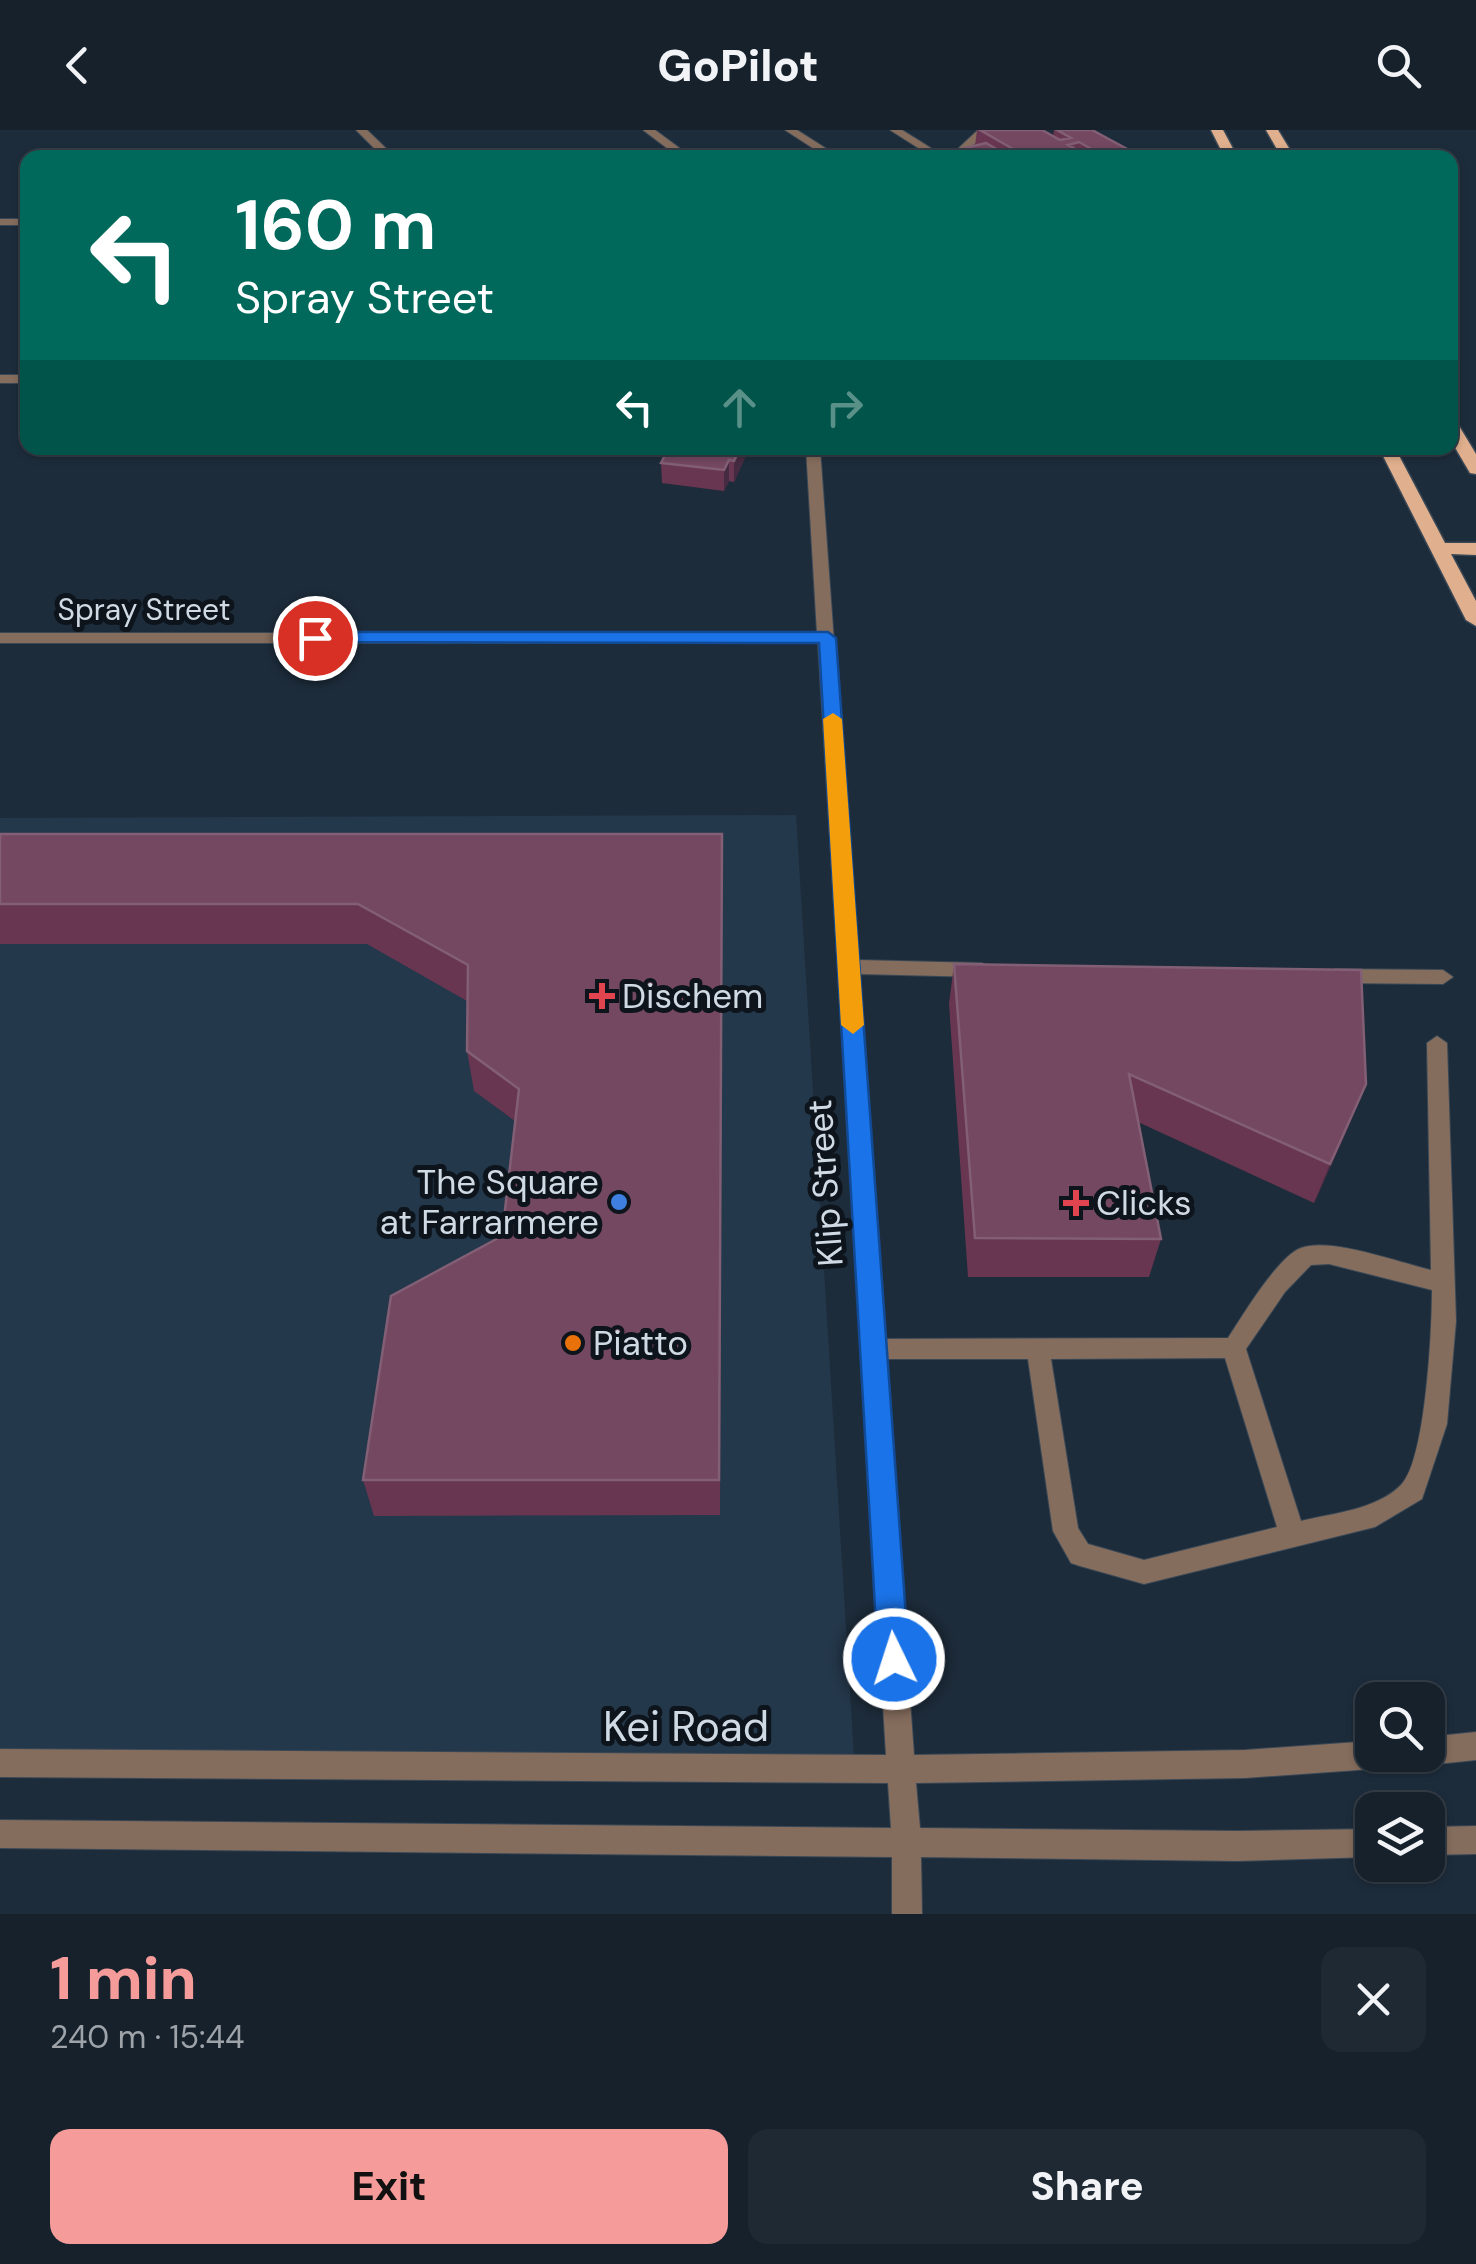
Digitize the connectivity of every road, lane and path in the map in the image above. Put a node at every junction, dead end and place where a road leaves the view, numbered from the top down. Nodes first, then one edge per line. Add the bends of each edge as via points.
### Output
1 (361, 130) edge
2 (648, 130) edge
3 (790, 130) edge
4 (895, 130) edge
5 (984, 130) edge
6 (383, 150) edge
7 (677, 150) edge
8 (823, 150) edge
9 (929, 150) edge
10 (963, 150) edge
11 (1458, 439) edge
12 (814, 455) edge
13 (1391, 455) edge
14 (1476, 469) edge
15 (1440, 548) junction
16 (1476, 549) edge
17 (1476, 620) edge
18 (0, 638) edge
19 (828, 638) junction
20 (849, 967) junction
21 (1000, 970) edge
22 (1308, 975) edge
23 (1444, 977) dead end
24 (1436, 1043) dead end
25 (1444, 1282) junction
26 (1234, 1348) junction
27 (1038, 1349) junction
28 (873, 1350) junction
29 (1292, 1536) junction
30 (1476, 1746) edge
31 (1445, 1749) edge
32 (1355, 1755) edge
33 (0, 1763) edge
34 (901, 1768) junction
35 (0, 1834) edge
36 (1476, 1840) edge
37 (1445, 1841) edge
38 (906, 1842) junction
39 (1355, 1843) edge
40 (907, 1914) edge

1 - 6 street
2 - 7 street
3 - 8 street
4 - 9 street
5 - 10 street
11 - 14 main road
12 - 19 street, Klip Street
13 - 15 main road
15 - 16 main road
15 - 17 main road
18 - 19 street, Spray Street
19 - 20 street, Klip Street
20 - 21 street
20 - 28 street, Klip Street
22 - 23 street
24 - 25 street
25 - 26 street via 1329,1254 1305,1256
25 - 29 street via 1435,1424 1413,1492 1375,1515
26 - 27 street
26 - 29 street
27 - 28 street
27 - 29 street via 1066,1531 1080,1554 1144,1572
28 - 34 street, Klip Street
30 - 31 street
32 - 34 street, Kei Road via 1245,1764
33 - 34 street, Kei Road
34 - 38 street, Klip Street
35 - 38 street
36 - 37 street
38 - 39 street
38 - 40 street, Klip Street

